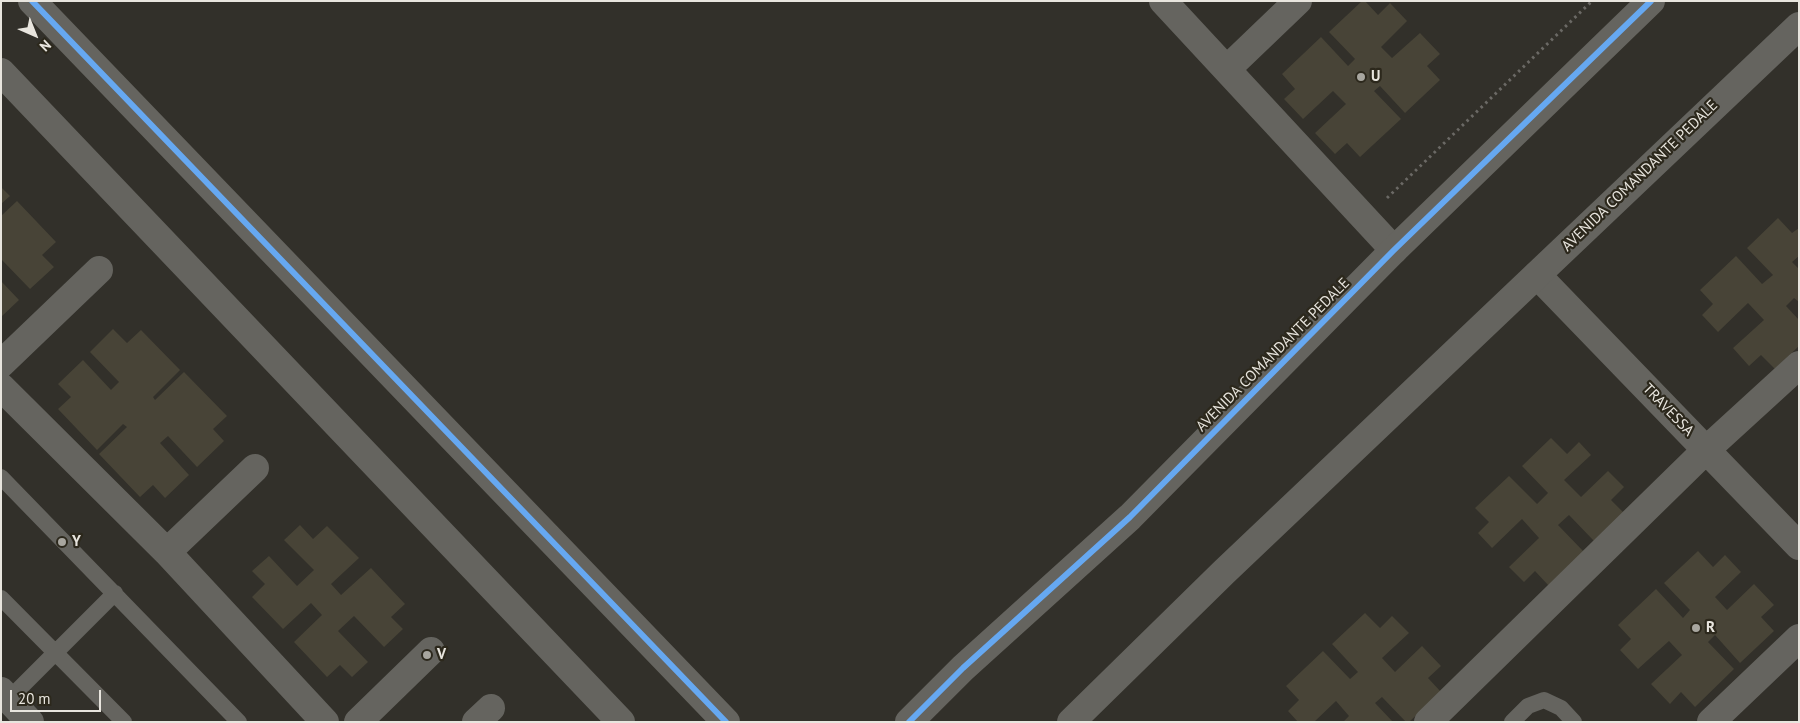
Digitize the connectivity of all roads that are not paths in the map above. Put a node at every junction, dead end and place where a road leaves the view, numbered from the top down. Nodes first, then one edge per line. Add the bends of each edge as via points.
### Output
1 (32, 1) edge
2 (1163, 1) edge
3 (1298, 1) edge
4 (1651, 1) edge
5 (1799, 26) edge
6 (1227, 69) junction
7 (1, 72) edge
8 (1394, 250) junction
9 (99, 270) dead end
10 (1537, 275) junction
11 (1, 364) edge
12 (1799, 365) edge
13 (1, 387) edge
14 (1706, 450) junction
15 (255, 468) dead end
16 (1, 477) edge
17 (1799, 546) edge
18 (167, 552) junction
19 (115, 593) junction
20 (1, 598) edge
21 (1799, 638) edge
22 (431, 652) dead end
23 (56, 653) junction
24 (5, 695) edge
25 (30, 722) edge
26 (124, 722) edge
27 (239, 722) edge
28 (325, 722) edge
29 (358, 722) edge
30 (621, 722) edge
31 (726, 722) edge
32 (909, 722) edge
33 (1071, 722) edge
34 (1428, 722) edge
35 (1512, 722) edge
36 (1574, 722) edge
37 (1712, 722) edge

1 - 31 street
2 - 6 street
3 - 6 street
4 - 8 street, AVENIDA COMANDANTE PEDALE
5 - 10 street, AVENIDA COMANDANTE PEDALE
6 - 8 street
7 - 30 street
8 - 32 street, AVENIDA COMANDANTE PEDALE via 1130,517 963,668
9 - 11 street
10 - 14 street, TRAVESSA
10 - 33 street, AVENIDA COMANDANTE PEDALE
12 - 14 street
13 - 18 street
14 - 17 street, TRAVESSA
14 - 34 street
15 - 18 street
16 - 19 lane
18 - 28 street
19 - 23 lane
19 - 27 lane
20 - 23 lane
21 - 37 street
22 - 29 street
23 - 24 lane
23 - 26 lane
24 - 25 street
35 - 36 lane via 1528,706 1544,700 1561,708

